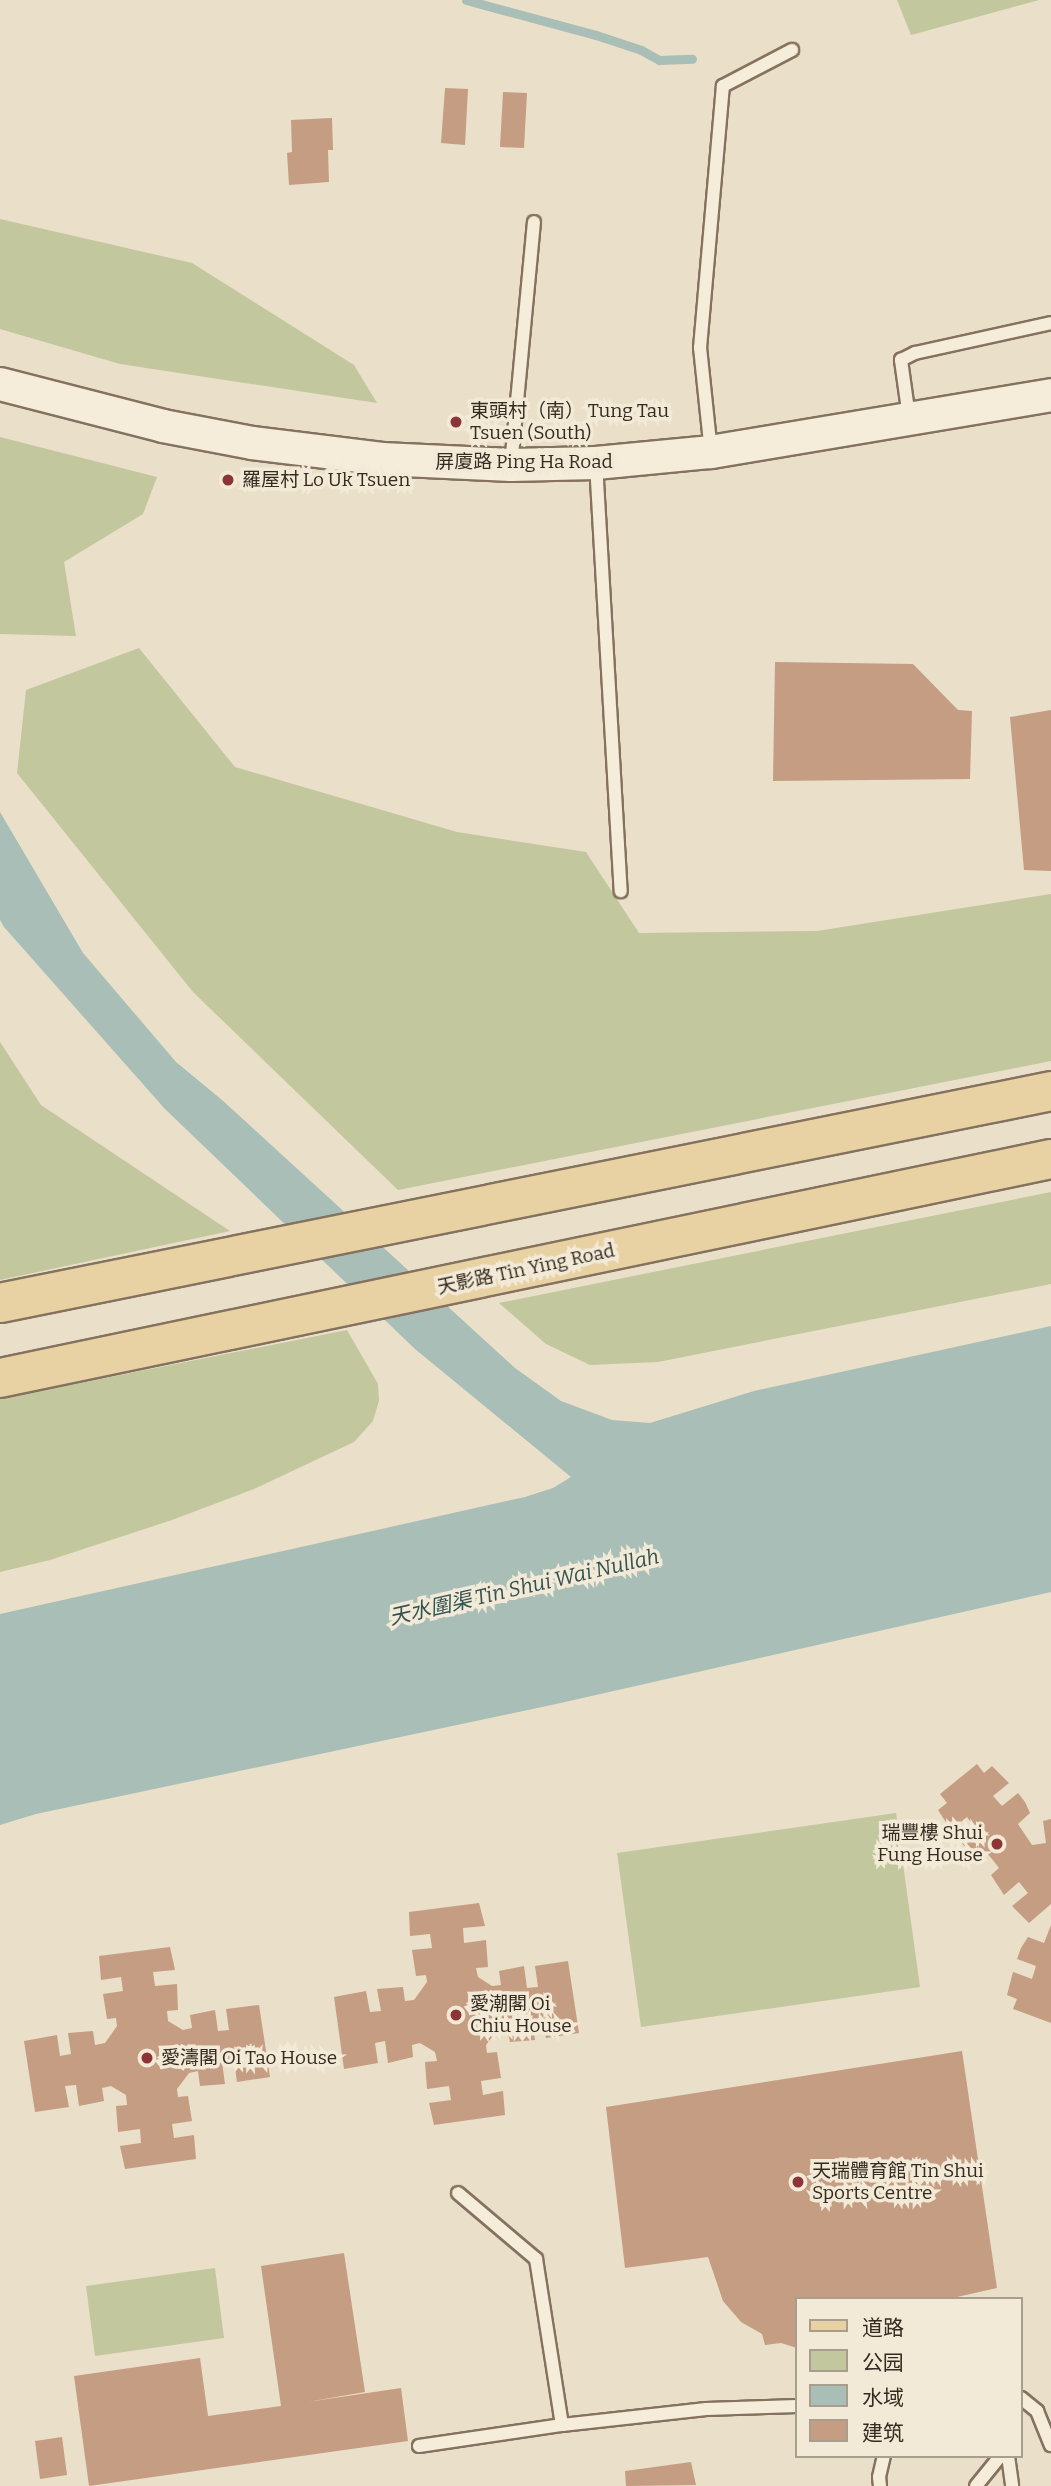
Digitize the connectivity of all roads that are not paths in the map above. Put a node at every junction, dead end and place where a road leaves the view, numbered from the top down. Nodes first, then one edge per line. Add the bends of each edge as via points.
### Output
1 (792, 50) dead end
2 (534, 222) dead end
3 (1051, 323) edge
4 (0, 384) edge
5 (1051, 395) edge
6 (909, 420) junction
7 (711, 452) junction
8 (596, 463) junction
9 (510, 465) junction
10 (621, 891) dead end
11 (1051, 1091) edge
12 (1051, 1159) edge
13 (0, 1303) edge
14 (0, 1378) edge
15 (458, 2193) dead end
16 (1023, 2400) edge
17 (796, 2406) edge
18 (562, 2426) junction
19 (1051, 2445) edge
20 (419, 2446) dead end
21 (883, 2458) edge
22 (998, 2458) edge
23 (1008, 2458) edge
24 (880, 2486) edge
25 (976, 2486) edge
26 (1012, 2486) edge

1 - 7 lane via 723,86 701,348
2 - 9 lane
3 - 6 lane via 901,360
4 - 9 street, 屏廈路 Ping Ha Road via 163,426 252,443 382,459
5 - 6 street, 屏廈路 Ping Ha Road
6 - 7 street, 屏廈路 Ping Ha Road
7 - 8 street, 屏廈路 Ping Ha Road
8 - 9 street, 屏廈路 Ping Ha Road
8 - 10 lane
11 - 13 main road
12 - 14 main road, 天影路 Tin Ying Road
15 - 18 lane via 536,2259
16 - 19 lane via 1037,2411
17 - 18 lane via 706,2409
18 - 20 lane
21 - 24 lane
22 - 25 lane
23 - 26 lane

